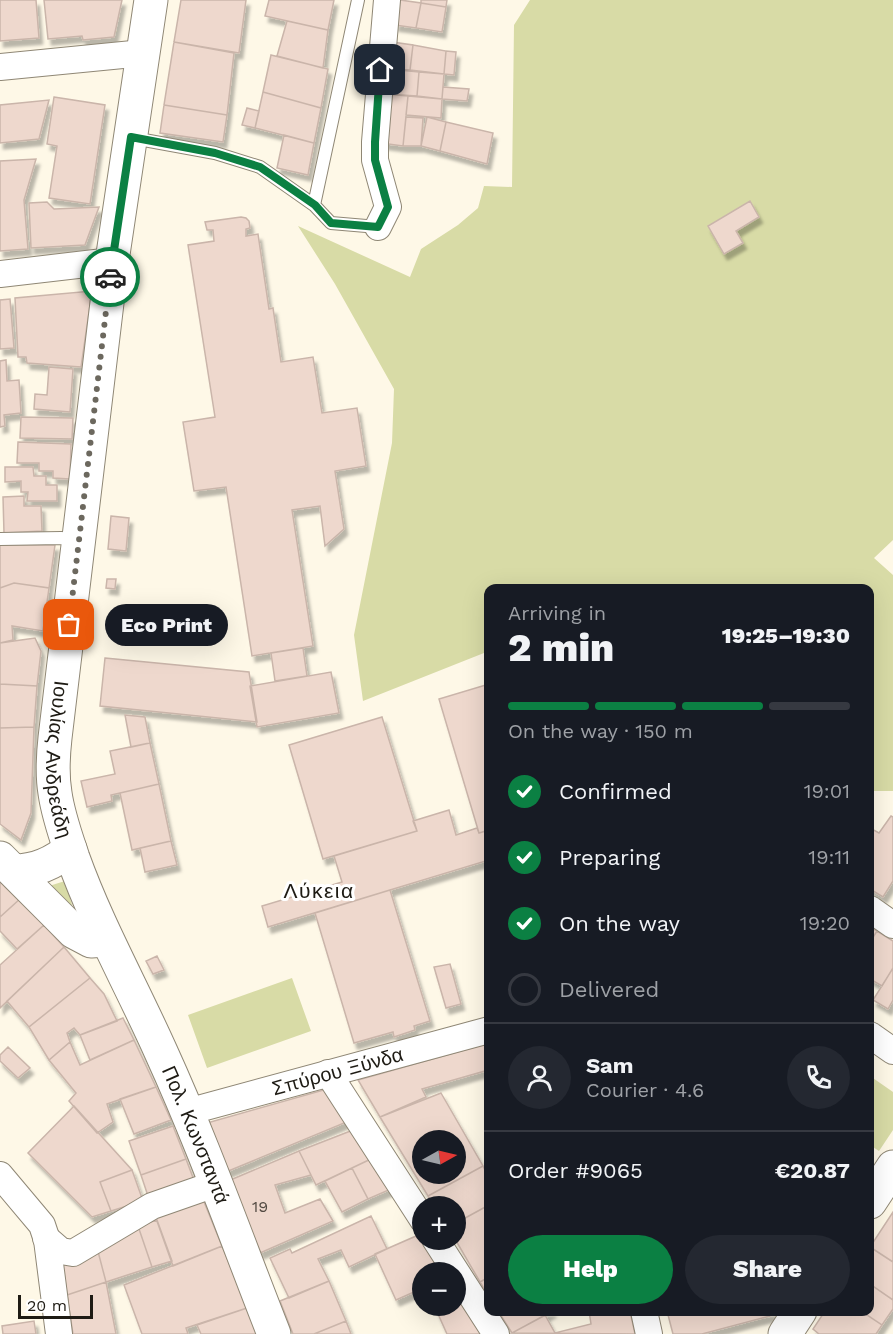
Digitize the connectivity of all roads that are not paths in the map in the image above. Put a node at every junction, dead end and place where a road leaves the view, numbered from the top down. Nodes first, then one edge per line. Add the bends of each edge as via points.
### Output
1 (151, 0) edge
2 (358, 0) edge
3 (387, 0) edge
4 (143, 52) junction
5 (0, 67) edge
6 (131, 137) junction
7 (315, 205) junction
8 (378, 227) joint
9 (112, 261) junction
10 (0, 274) edge
11 (0, 539) edge
12 (79, 540) junction
13 (70, 849) junction
14 (7, 865) edge
15 (874, 912) edge
16 (893, 925) edge
17 (106, 940) junction
18 (484, 1031) edge
19 (874, 1038) edge
20 (893, 1051) edge
21 (328, 1073) junction
22 (187, 1112) junction
23 (893, 1167) edge
24 (0, 1175) edge
25 (215, 1184) junction
26 (874, 1196) edge
27 (412, 1203) edge
28 (46, 1238) junction
29 (442, 1250) edge
30 (484, 1315) edge
31 (484, 1316) edge
32 (645, 1316) edge
33 (797, 1316) edge
34 (59, 1334) edge
35 (274, 1334) edge
36 (496, 1334) edge
37 (649, 1334) edge
38 (785, 1334) edge

1 - 4 main road, Ιουλίας Ανδρεάδη
2 - 7 lane
3 - 8 street via 375,160 388,207
4 - 5 street
4 - 6 main road, Ιουλίας Ανδρεάδη
6 - 7 lane via 215,153 260,167
6 - 9 main road, Ιουλίας Ανδρεάδη
7 - 8 lane via 331,223
9 - 10 street
9 - 12 main road, Ιουλίας Ανδρεάδη
11 - 12 lane
12 - 13 main road, Ιουλίας Ανδρεάδη via 53,759 54,792
13 - 14 main road via 35,869
13 - 17 main road, Ιουλίας Ανδρεάδη
14 - 17 main road via 74,932 92,941
15 - 16 street
17 - 22 main road, Πολ. Κωνσταντά
18 - 21 street, Σπύρου Ξύνδα
19 - 20 street
21 - 22 street, Σπύρου Ξύνδα
21 - 27 street
22 - 25 main road, Πολ. Κωνσταντά
23 - 26 main road
24 - 28 street via 42,1225
25 - 28 street via 152,1206 73,1253 61,1251
25 - 35 main road, Πολ. Κωνσταντά
28 - 34 street
29 - 30 street
31 - 36 street
32 - 37 street
33 - 38 main road

